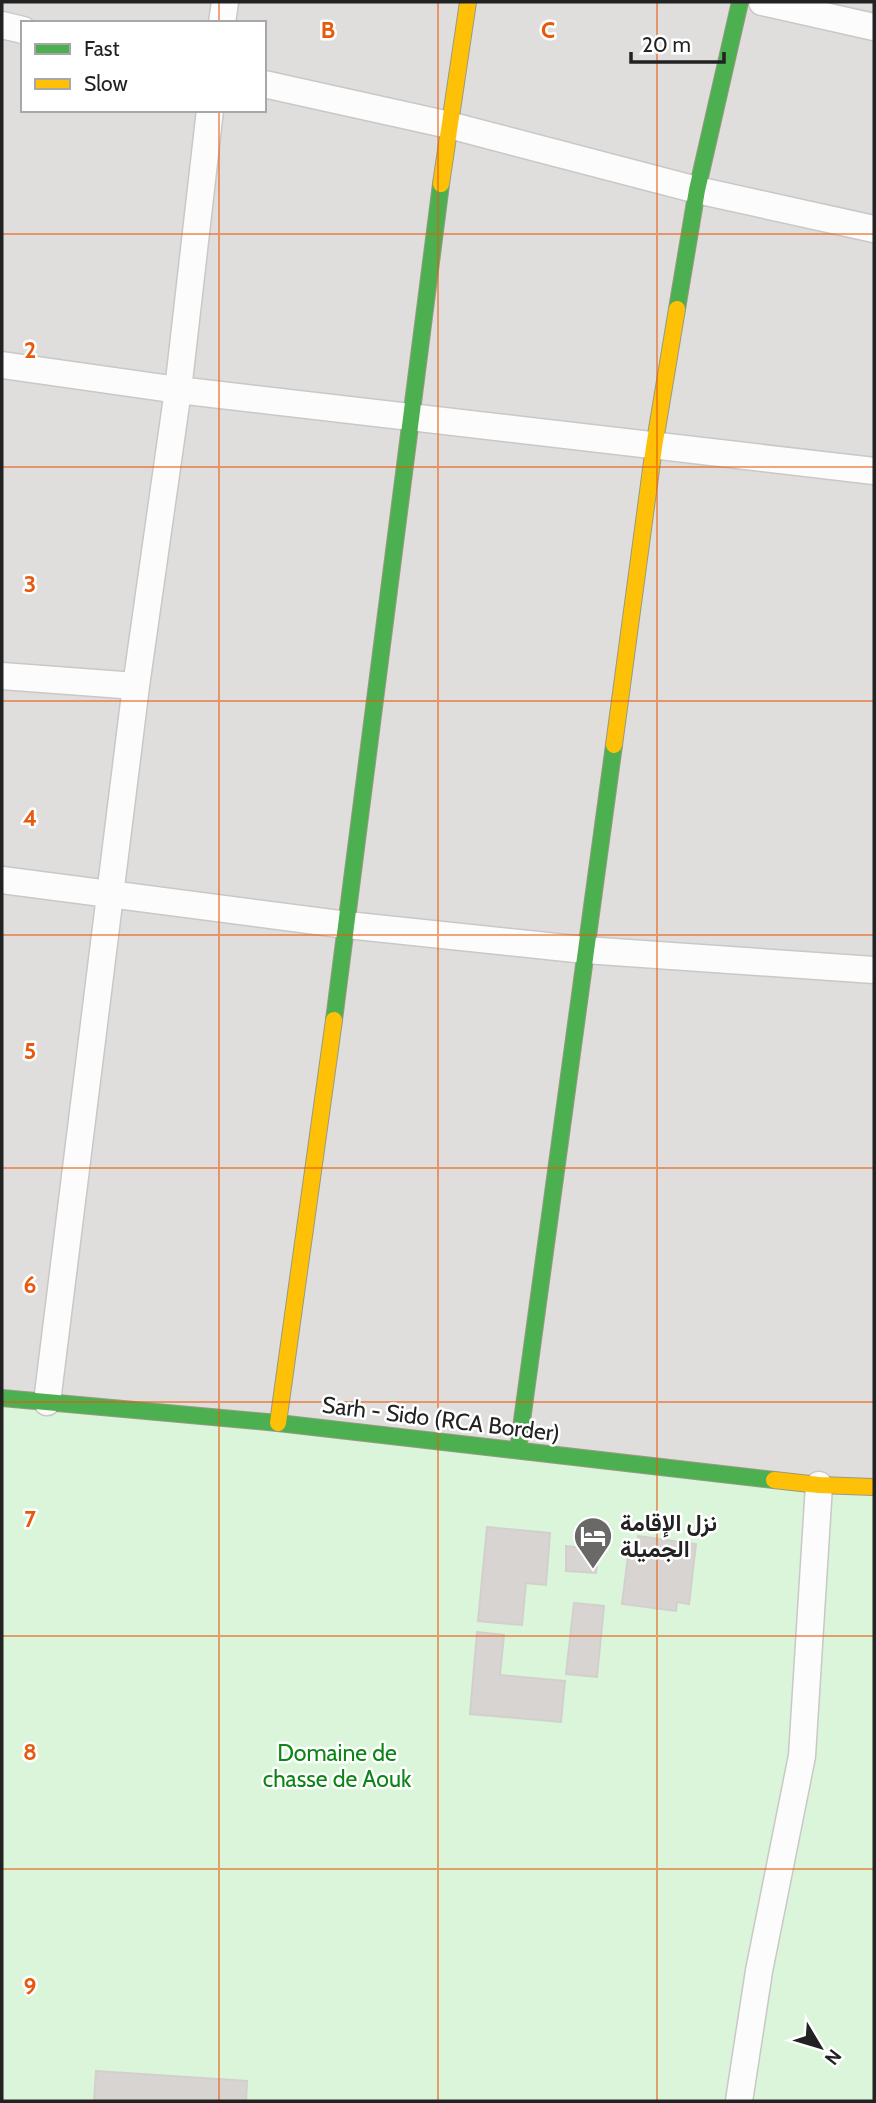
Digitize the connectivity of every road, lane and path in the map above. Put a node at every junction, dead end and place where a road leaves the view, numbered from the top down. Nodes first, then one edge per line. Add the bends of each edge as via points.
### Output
1 (225, 2) edge
2 (468, 2) edge
3 (740, 2) edge
4 (762, 2) edge
5 (222, 21) edge
6 (2, 25) edge
7 (874, 27) edge
8 (21, 30) edge
9 (266, 85) edge
10 (210, 112) edge
11 (449, 125) junction
12 (697, 190) junction
13 (874, 229) edge
14 (2, 365) edge
15 (178, 390) junction
16 (413, 416) junction
17 (654, 447) junction
18 (874, 471) edge
19 (2, 676) edge
20 (136, 686) junction
21 (2, 880) edge
22 (110, 893) junction
23 (346, 925) junction
24 (585, 950) junction
25 (874, 970) edge
26 (2, 1398) edge
27 (47, 1402) junction
28 (278, 1423) junction
29 (518, 1450) junction
30 (819, 1485) junction
31 (874, 1487) edge
32 (738, 2101) edge

1 - 5 street
2 - 11 street
3 - 12 street
4 - 7 street
6 - 8 street
9 - 11 street
10 - 15 street
11 - 12 street
11 - 16 street
12 - 13 street
12 - 17 street
14 - 15 street
15 - 16 street
15 - 20 street
16 - 17 street
16 - 23 street
17 - 18 street
17 - 24 street
19 - 20 street
20 - 22 street
21 - 22 street
22 - 23 street
22 - 27 street
23 - 24 street
23 - 28 street
24 - 25 street
24 - 29 street
26 - 27 street, Sarh - Sido (RCA Border)
27 - 28 street, Sarh - Sido (RCA Border)
28 - 29 street, Sarh - Sido (RCA Border)
29 - 30 street, Sarh - Sido (RCA Border)
30 - 31 street, Sarh - Sido (RCA Border)
30 - 32 street via 802,1756

